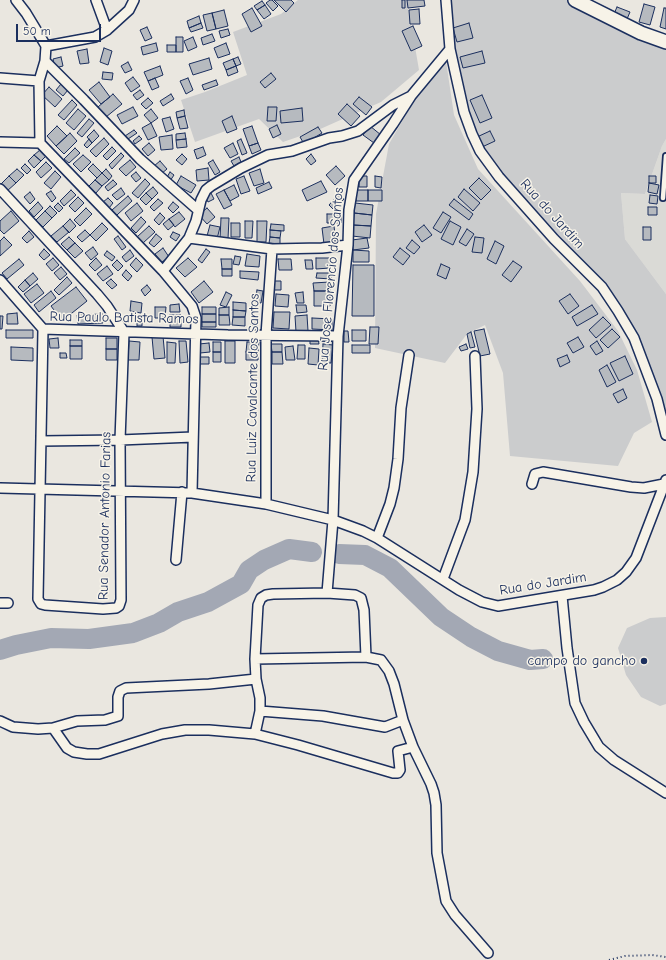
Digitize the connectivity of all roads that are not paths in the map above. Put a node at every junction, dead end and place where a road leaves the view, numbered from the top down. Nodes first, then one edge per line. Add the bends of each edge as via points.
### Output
1 (16, 0) edge
2 (96, 0) edge
3 (134, 0) edge
4 (446, 0) edge
5 (575, 0) edge
6 (107, 30) junction
7 (666, 42) edge
8 (46, 46) junction
9 (450, 49) junction
10 (45, 61) junction
11 (0, 78) edge
12 (39, 81) junction
13 (411, 96) junction
14 (0, 142) edge
15 (40, 143) junction
16 (666, 156) edge
17 (0, 189) edge
18 (663, 198) dead end
19 (198, 210) junction
20 (189, 238) junction
21 (348, 245) junction
22 (272, 249) junction
23 (163, 271) junction
24 (0, 280) edge
25 (43, 329) junction
26 (124, 332) junction
27 (195, 333) junction
28 (266, 335) junction
29 (338, 336) junction
30 (409, 355) dead end
31 (475, 356) dead end
32 (666, 435) edge
33 (193, 438) junction
34 (120, 440) junction
35 (41, 441) junction
36 (665, 482) edge
37 (532, 484) dead end
38 (0, 488) edge
39 (40, 488) junction
40 (120, 491) junction
41 (182, 492) junction
42 (192, 493) junction
43 (266, 504) junction
44 (333, 520) junction
45 (378, 538) junction
46 (176, 560) dead end
47 (443, 579) junction
48 (38, 590) joint
49 (327, 593) junction
50 (562, 596) junction
51 (366, 657) junction
52 (255, 659) junction
53 (256, 679) junction
54 (260, 711) junction
55 (403, 720) junction
56 (0, 721) edge
57 (53, 728) junction
58 (255, 734) junction
59 (413, 747) junction
60 (666, 793) edge
61 (488, 953) dead end

1 - 8 street
2 - 6 street
3 - 6 street via 129,10
4 - 9 street, Rua do Jardim
5 - 7 street via 641,33
6 - 8 street via 95,37
8 - 10 street
9 - 13 street, Rua Jose Florencio dos Santos
9 - 32 street, Rua do Jardim via 464,112 480,151 499,177 549,233 602,287 618,311 634,338 657,399
10 - 12 street
10 - 19 street via 140,159
11 - 12 street
12 - 15 street
13 - 19 street via 393,105 358,131 292,151 268,155 241,168 206,190
13 - 21 street, Rua Jose Florencio dos Santos via 354,180 349,210
14 - 15 street
15 - 23 street
16 - 18 lane
17 - 26 street via 97,294
19 - 20 street
20 - 22 street
20 - 23 street
21 - 22 street
21 - 29 street, Rua Jose Florencio dos Santos
22 - 28 street, Rua Luiz Cavalcante dos Santos
23 - 27 street via 192,306 196,318
24 - 25 street
25 - 26 street, Rua Paulo Batista Ramos
25 - 35 street, Rua Paulo Batista Ramos
26 - 27 street, Rua Paulo Batista Ramos
26 - 34 street, Rua Senador Antonio Farias
27 - 28 street, Rua Paulo Batista Ramos
27 - 33 street
28 - 29 street, Rua Paulo Batista Ramos
28 - 43 street, Rua Luiz Cavalcante dos Santos
29 - 44 street, Rua Jose Florencio dos Santos
30 - 45 street via 400,408 394,488
31 - 47 street via 477,409 473,478 465,520
33 - 34 street
33 - 42 street
34 - 35 street
34 - 40 street, Rua Senador Antonio Farias
35 - 39 street, Rua Paulo Batista Ramos
36 - 37 street via 644,488 631,487 543,472 535,474
36 - 50 street, Rua do Jardim via 636,558 626,572 604,587
38 - 39 street, Rua do Jardim
39 - 40 street, Rua do Jardim
39 - 48 street, Rua Paulo Batista Ramos
40 - 41 street, Rua do Jardim
40 - 48 street, Rua Senador Antonio Farias via 119,606 104,609 43,605 38,600
41 - 42 street, Rua do Jardim
41 - 46 street
42 - 43 street, Rua do Jardim
43 - 44 street, Rua do Jardim
44 - 45 street, Rua do Jardim
44 - 49 street, Rua Jose Florencio dos Santos
45 - 47 street, Rua do Jardim
47 - 50 street, Rua do Jardim via 493,606
49 - 51 street via 355,595 361,598
49 - 52 street via 273,594 261,598 258,605
50 - 60 street via 575,703 584,722 599,747 609,756
51 - 52 street
51 - 55 street via 381,660 389,671
52 - 53 street
53 - 54 street
53 - 57 street via 126,688 120,691 118,697 118,716 105,720 77,721
54 - 55 street via 323,716 385,727
54 - 58 street
55 - 59 street
56 - 57 street via 13,727
57 - 58 street via 68,748 74,752 87,754 99,754 162,734 185,730
58 - 59 street via 393,773 400,770 398,751
59 - 61 street via 434,793 437,853 446,901

